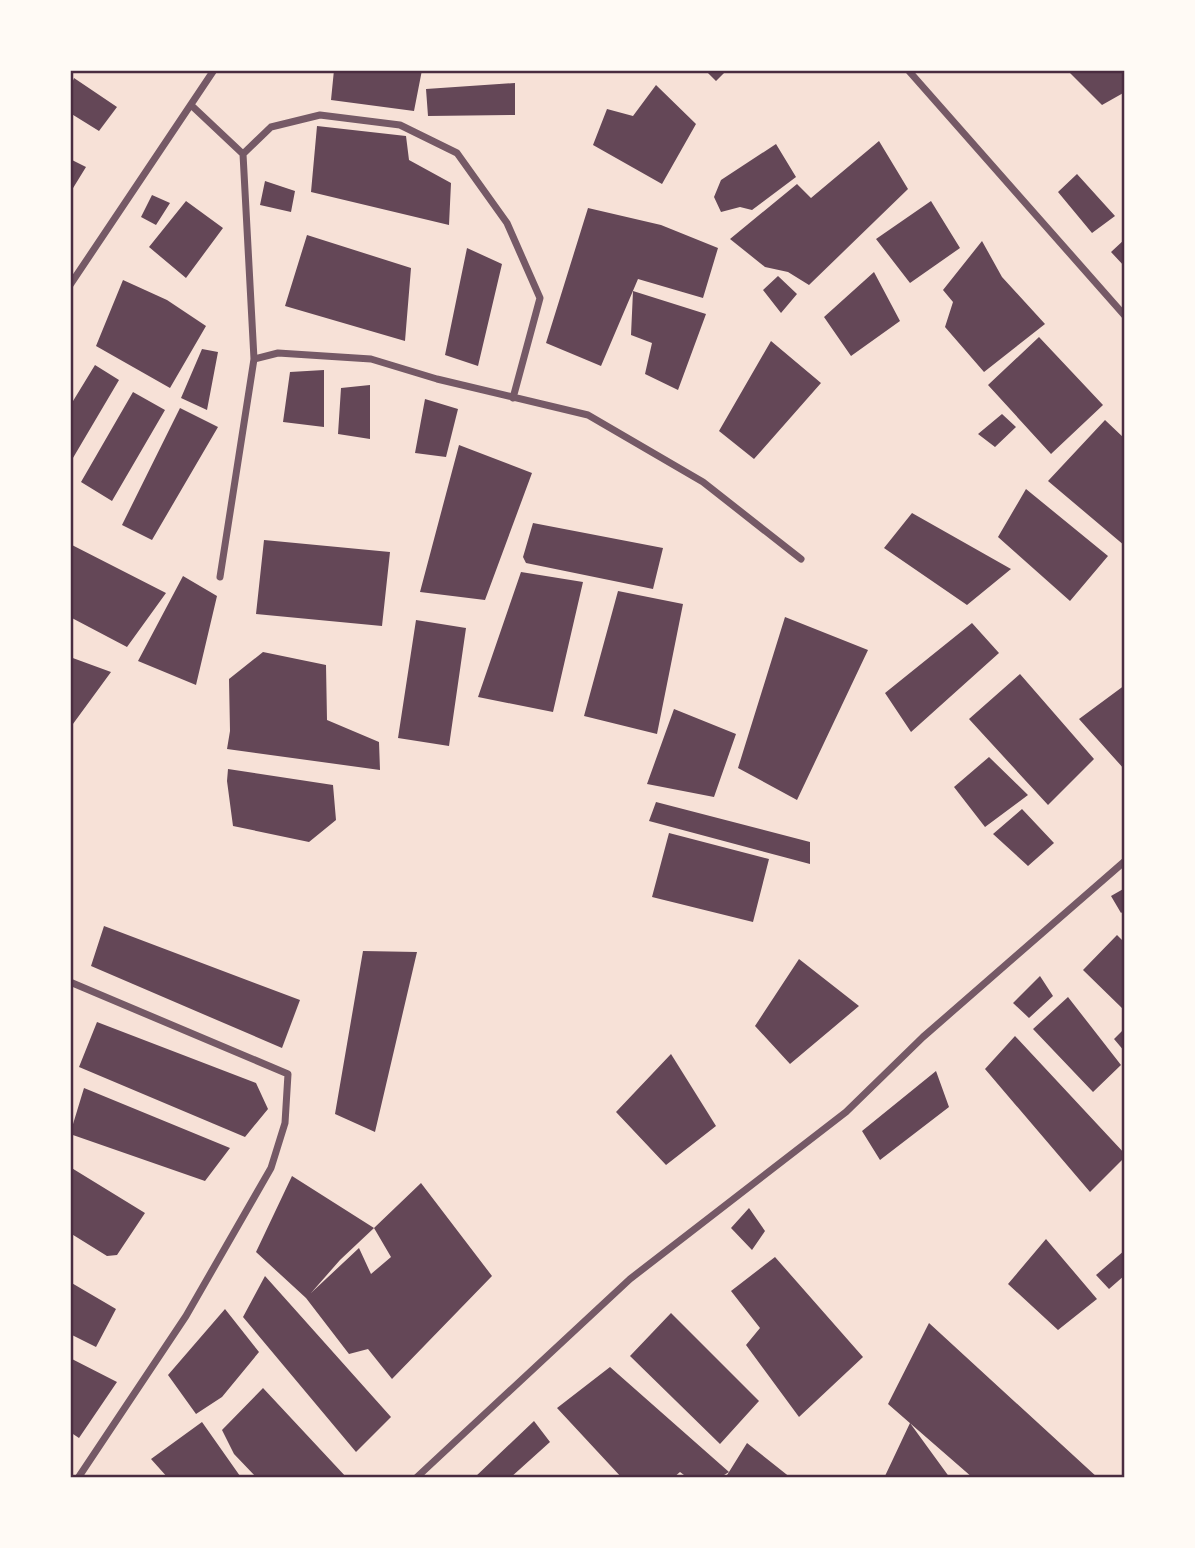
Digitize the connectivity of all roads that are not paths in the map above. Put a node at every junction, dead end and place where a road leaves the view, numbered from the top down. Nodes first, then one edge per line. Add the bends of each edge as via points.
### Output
1 (214, 70) edge
2 (908, 70) edge
3 (191, 105) junction
4 (243, 154) junction
5 (70, 285) edge
6 (1125, 316) edge
7 (254, 359) junction
8 (513, 398) junction
9 (801, 559) dead end
10 (220, 577) dead end
11 (1125, 861) edge
12 (70, 982) edge
13 (78, 1478) edge
14 (416, 1478) edge

1 - 3 street
2 - 6 street
3 - 4 street
3 - 5 street
4 - 7 street
4 - 8 street via 271,127 320,115 400,125 457,153 507,223 540,298
7 - 8 street via 278,353 371,359
7 - 10 street
8 - 9 street via 588,415 703,482
11 - 14 street via 923,1037 846,1112 630,1279
12 - 13 street via 288,1074 285,1123 271,1168 187,1316

